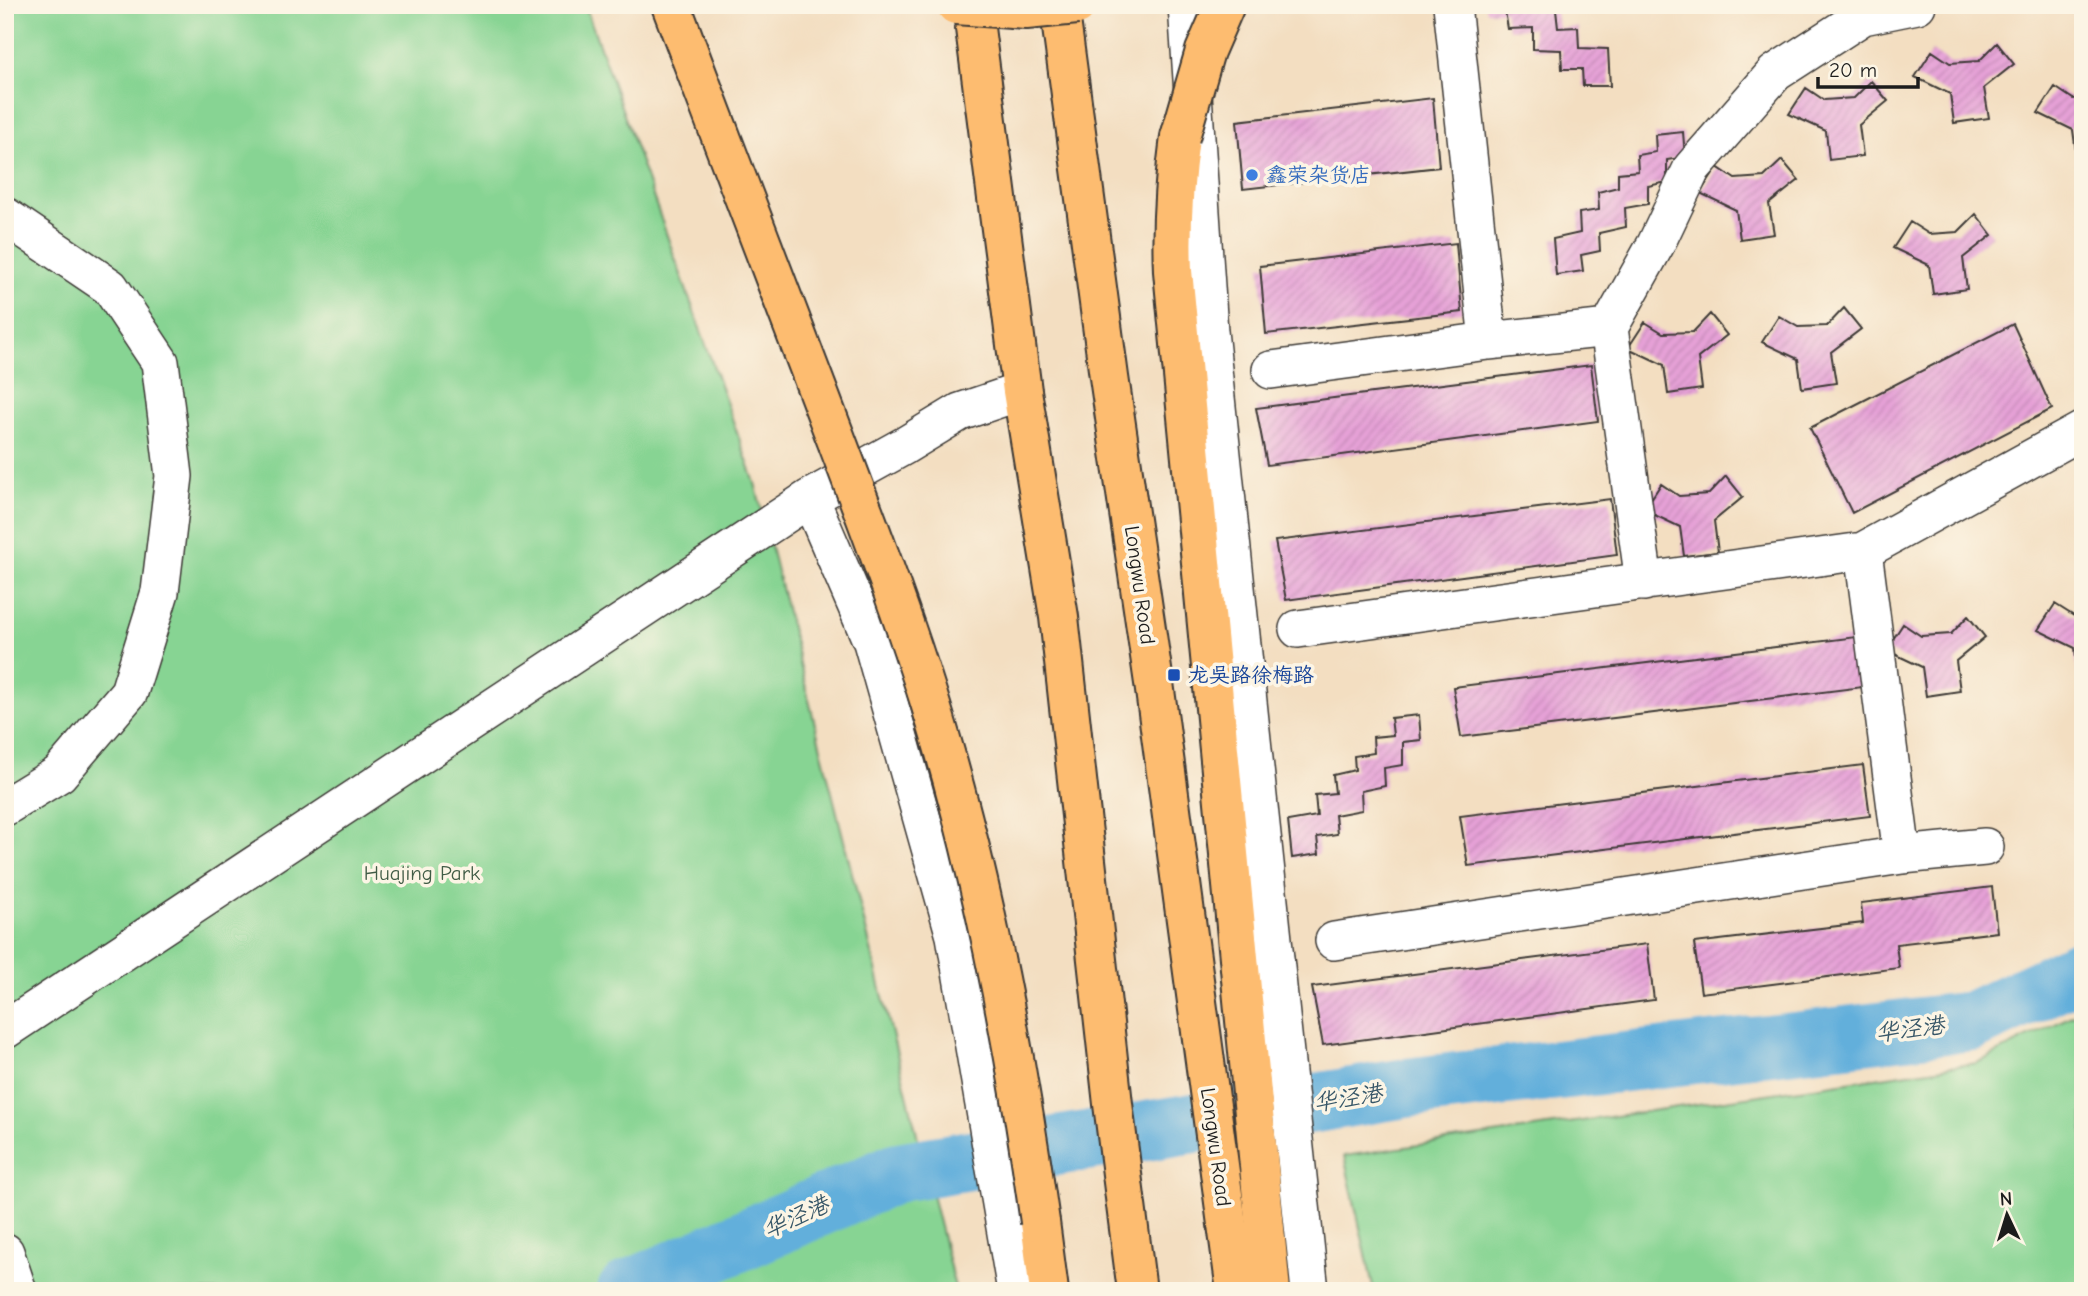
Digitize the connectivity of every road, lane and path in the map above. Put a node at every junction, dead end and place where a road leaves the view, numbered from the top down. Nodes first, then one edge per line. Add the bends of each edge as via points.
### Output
1 (671, 5) edge
2 (956, 5) edge
3 (972, 5) edge
4 (1059, 5) edge
5 (1077, 5) edge
6 (1187, 5) edge
7 (1225, 5) edge
8 (1452, 5) edge
9 (1917, 5) edge
10 (5, 216) edge
11 (1609, 328) junction
12 (1488, 341) junction
13 (1271, 370) dead end
14 (1022, 391) junction
15 (2083, 430) edge
16 (810, 498) junction
17 (1863, 551) junction
18 (1644, 582) junction
19 (1298, 629) dead end
20 (5, 807) edge
21 (1985, 847) dead end
22 (1902, 855) junction
23 (1334, 941) dead end
24 (5, 1030) edge
25 (5, 1252) edge
26 (18, 1291) edge
27 (1016, 1291) edge
28 (1049, 1291) edge
29 (1137, 1291) edge
30 (1236, 1291) edge
31 (1271, 1291) edge
32 (1310, 1291) edge

1 - 28 main road, bridge via 860,502 940,737 1000,977
2 - 5 main road, bridge via 1026,10
3 - 14 main road
4 - 30 main road, Longwu Road
6 - 32 street via 1209,331
7 - 31 main road, bridge via 1205,51 1181,137 1172,215 1172,271
8 - 12 street
9 - 11 street via 1863,16 1775,73 1692,168 1657,244
10 - 20 street via 110,287 160,362 174,475 160,592 129,692 59,774
11 - 12 street
11 - 18 street
12 - 13 street
14 - 16 street via 960,412
14 - 29 main road via 1059,617
15 - 17 street
16 - 24 street
16 - 27 street via 872,642 955,936
17 - 18 street
17 - 22 street
18 - 19 street
21 - 22 street
22 - 23 street
25 - 26 street

